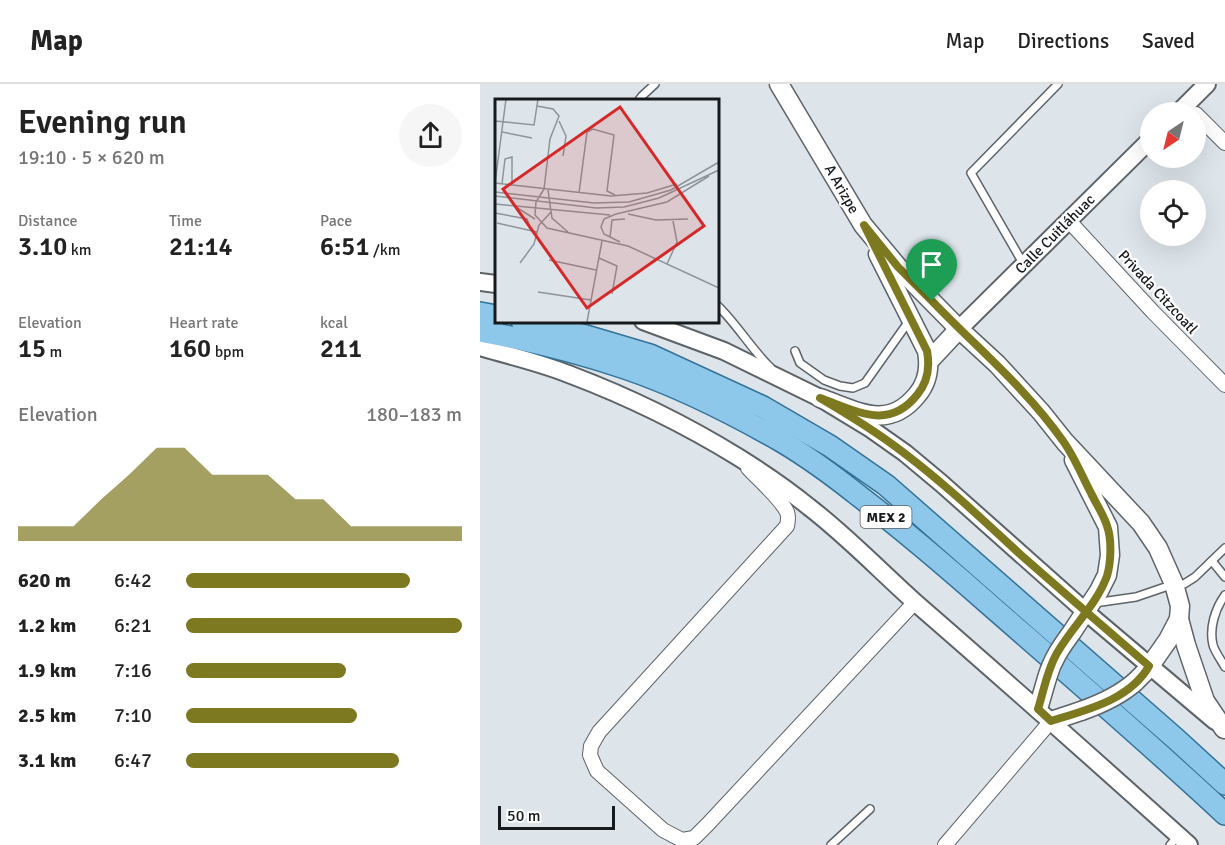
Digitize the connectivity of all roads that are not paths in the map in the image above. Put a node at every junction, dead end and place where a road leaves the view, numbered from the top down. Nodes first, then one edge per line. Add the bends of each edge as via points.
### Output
1 (655, 84) edge
2 (779, 84) edge
3 (1058, 84) edge
4 (1207, 84) edge
5 (640, 99) edge
6 (1194, 102) edge
7 (1206, 126) edge
8 (1225, 142) edge
9 (1140, 150) edge
10 (1069, 221) junction
11 (864, 225) junction
12 (1024, 264) junction
13 (480, 282) edge
14 (495, 284) edge
15 (718, 305) edge
16 (480, 313) edge
17 (495, 316) edge
18 (910, 319) junction
19 (526, 322) edge
20 (647, 322) edge
21 (959, 329) junction
22 (480, 331) edge
23 (480, 347) edge
24 (795, 351) dead end
25 (929, 361) junction
26 (786, 382) junction
27 (1225, 385) edge
28 (820, 398) junction
29 (1065, 442) junction
30 (739, 458) junction
31 (1225, 548) edge
32 (1212, 561) junction
33 (1225, 577) edge
34 (1174, 584) junction
35 (1225, 595) edge
36 (915, 602) junction
37 (1088, 608) junction
38 (1179, 619) junction
39 (1149, 666) junction
40 (1225, 667) edge
41 (1045, 715) junction
42 (1225, 729) edge
43 (1225, 784) edge
44 (870, 809) dead end
45 (1225, 814) edge
46 (1179, 842) edge
47 (831, 845) edge
48 (945, 845) edge

1 - 5 lane
2 - 11 main road, A Arizpe
3 - 12 lane via 971,173
4 - 6 street
7 - 8 street
9 - 10 street, Calle Cuitláhuac
10 - 12 street, Calle Cuitláhuac
10 - 27 street, Privada Citzcoatl
11 - 18 main road
11 - 21 main road, A Arizpe via 898,267
12 - 21 street, Calle Cuitláhuac
13 - 14 street
15 - 26 lane via 759,356
16 - 17 main road
18 - 24 lane via 865,383 853,388 824,380 800,363
18 - 25 main road
19 - 43 main road, MEX 2 via 650,355 763,407 830,446 886,485
20 - 26 street via 724,351
21 - 25 main road
21 - 29 main road, A Arizpe via 997,364
22 - 45 main road, MEX 2 via 625,368 707,404 799,453 942,562
23 - 30 street via 569,374 621,395
25 - 28 main road via 928,376 921,390 898,412 871,415
26 - 28 street
28 - 37 street via 914,460
29 - 34 main road via 1141,523 1158,548
29 - 37 main road via 1108,527 1107,575
30 - 36 street via 809,507
30 - 36 street via 781,503 789,519 787,526 599,732 591,746 590,755 597,771 663,830 682,840 694,837
31 - 32 lane
32 - 33 lane
32 - 34 lane via 1195,578
34 - 37 lane
34 - 38 main road
35 - 40 lane via 1212,623 1213,646
36 - 41 street
37 - 39 street
37 - 41 main road, bridge via 1050,666
38 - 39 main road
38 - 42 main road via 1205,700
39 - 41 main road, bridge via 1112,699 1081,711
39 - 42 street
41 - 46 street
41 - 48 street
44 - 47 lane

